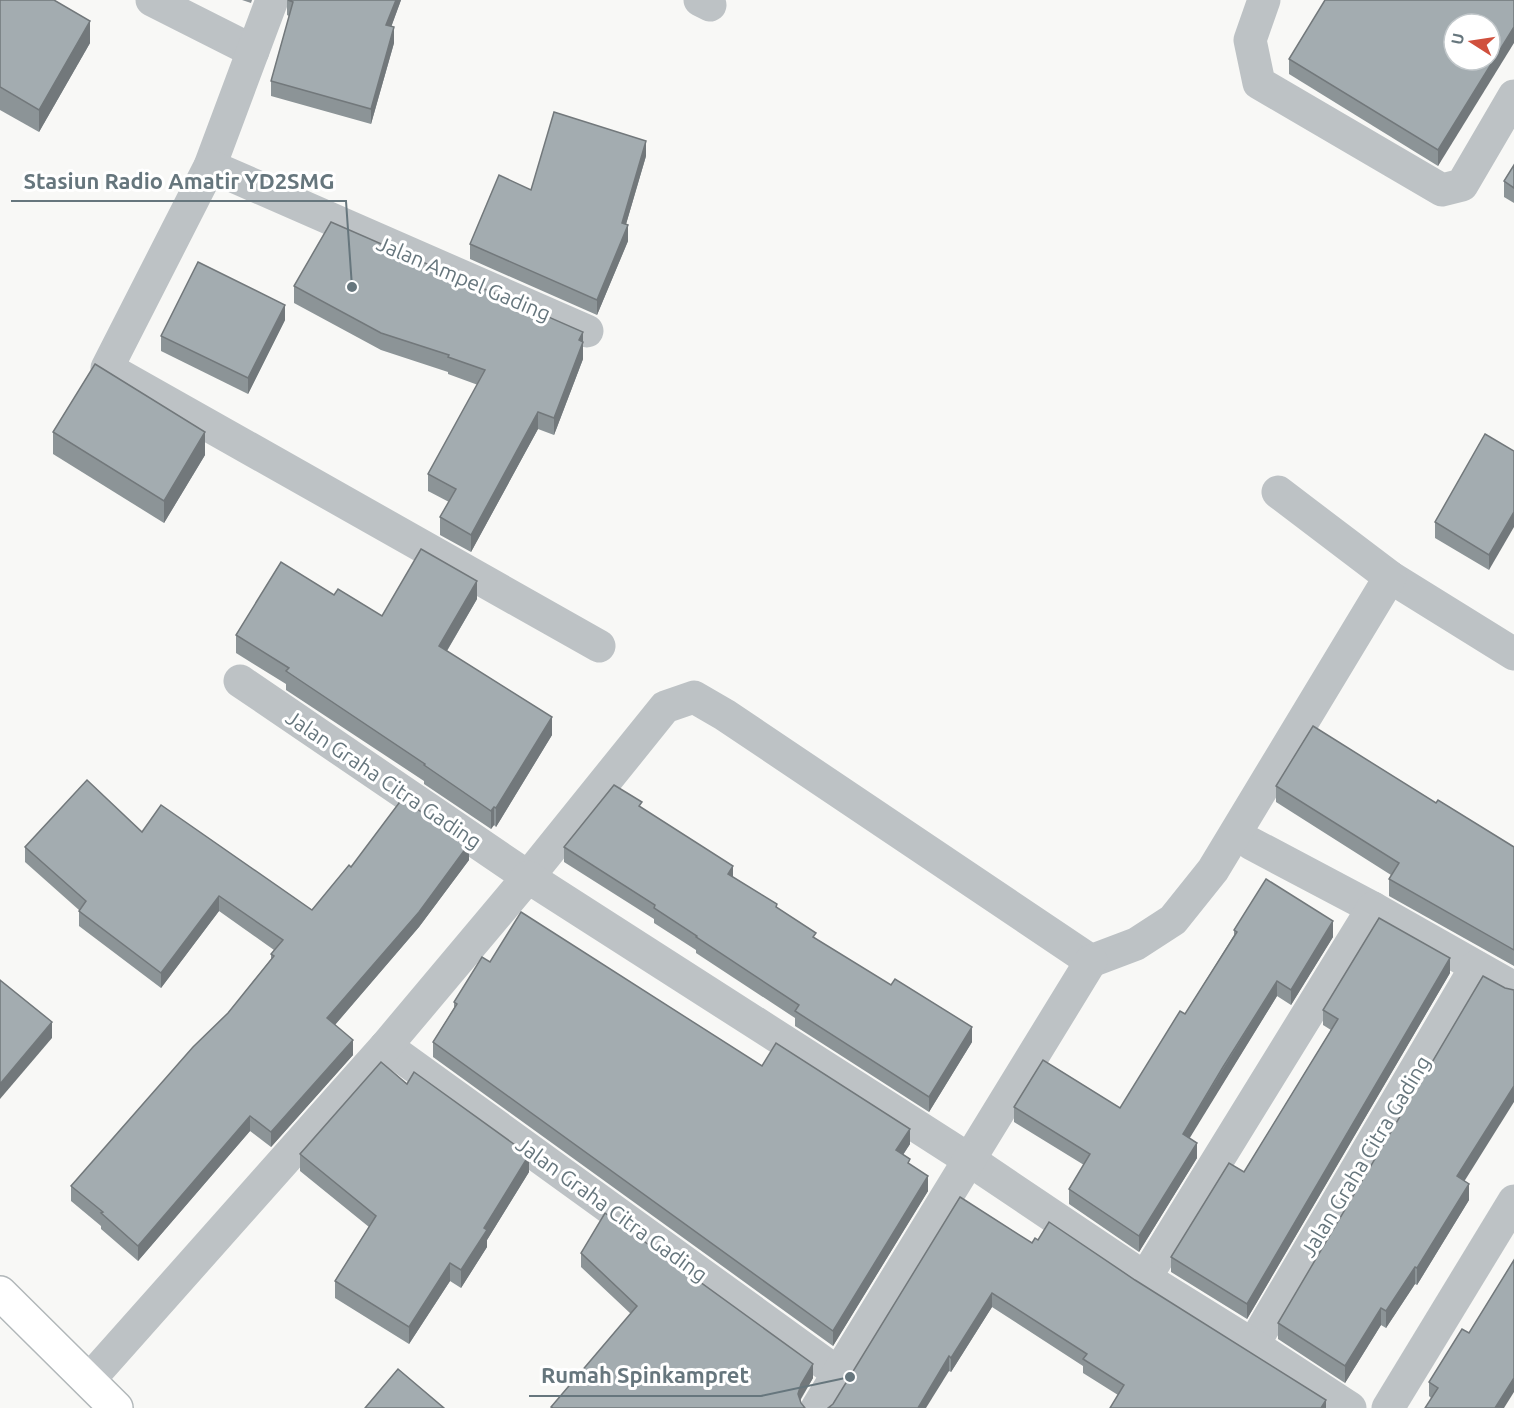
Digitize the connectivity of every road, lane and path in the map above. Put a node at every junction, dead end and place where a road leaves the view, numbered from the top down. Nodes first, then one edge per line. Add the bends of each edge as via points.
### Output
1 (152, 0) edge
2 (272, 0) edge
3 (1264, 0) edge
4 (254, 51) junction
5 (1514, 96) edge
6 (210, 166) junction
7 (587, 331) dead end
8 (1278, 492) dead end
9 (1390, 577) junction
10 (599, 646) dead end
11 (1514, 654) edge
12 (240, 681) dead end
13 (1252, 844) dead end
14 (528, 877) junction
15 (1373, 908) junction
16 (1091, 961) junction
17 (1476, 967) junction
18 (1514, 988) edge
19 (386, 1046) junction
20 (968, 1159) junction
21 (1514, 1201) edge
22 (1145, 1278) junction
23 (0, 1293) edge
24 (1254, 1345) junction
25 (838, 1373) junction
26 (89, 1380) junction
27 (116, 1408) edge
28 (817, 1408) edge
29 (1350, 1408) edge
30 (1388, 1408) edge

1 - 4 street
2 - 4 street
3 - 5 street via 1250,40 1259,83 1442,190 1462,185
4 - 6 street
6 - 7 street, Jalan Ampel Gading
6 - 10 street via 107,368
8 - 9 street
9 - 11 street
9 - 16 street via 1214,870 1173,920 1137,944
12 - 14 street, Jalan Graha Citra Gading
13 - 15 street
14 - 16 street via 665,707 694,697
14 - 19 street
14 - 20 street, Jalan Graha Citra Gading
15 - 17 street
15 - 22 street
16 - 20 street
17 - 18 street
17 - 24 street, Jalan Graha Citra Gading
19 - 25 street, Jalan Graha Citra Gading
19 - 26 street
20 - 22 street, Jalan Graha Citra Gading
20 - 25 street
21 - 30 street
22 - 24 street, Jalan Graha Citra Gading
23 - 26 main road
24 - 29 street, Jalan Graha Citra Gading
25 - 28 street
26 - 27 main road

